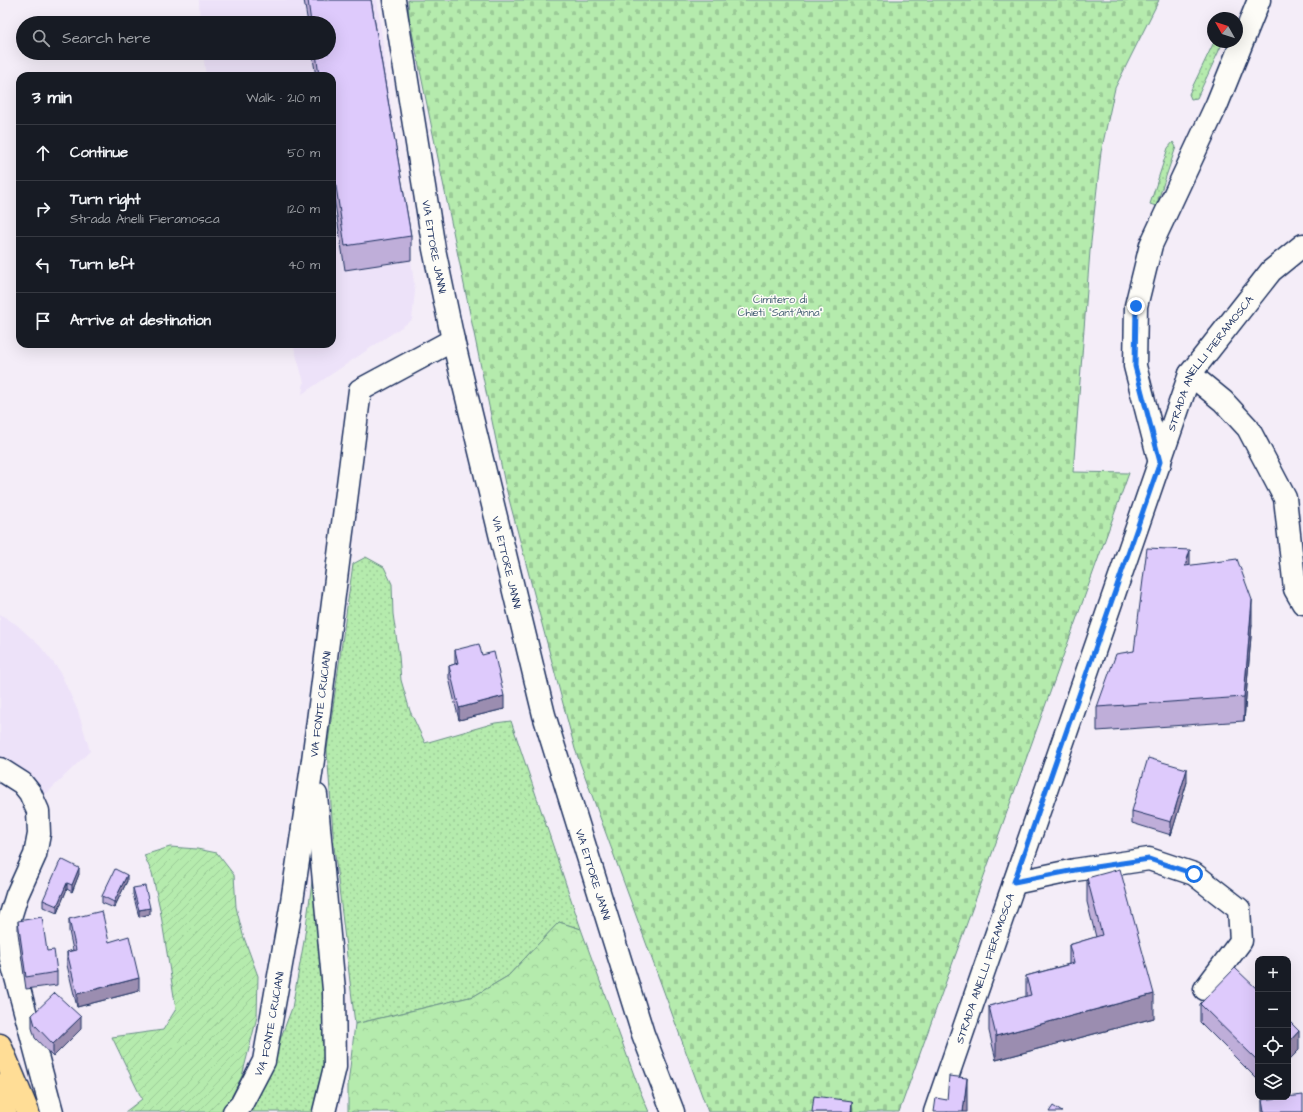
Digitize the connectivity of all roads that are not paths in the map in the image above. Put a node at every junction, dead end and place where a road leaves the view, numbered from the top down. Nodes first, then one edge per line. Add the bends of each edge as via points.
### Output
1 (394, 0) edge
2 (1259, 0) edge
3 (1303, 245) edge
4 (453, 340) junction
5 (1190, 374) junction
6 (1160, 462) junction
7 (1303, 603) edge
8 (313, 760) junction
9 (0, 769) edge
10 (1014, 882) junction
11 (1205, 989) dead end
12 (0, 1045) edge
13 (0, 1061) edge
14 (0, 1085) edge
15 (4, 1112) edge
16 (13, 1112) edge
17 (28, 1112) edge
18 (52, 1112) edge
19 (234, 1112) edge
20 (324, 1112) edge
21 (673, 1112) edge
22 (935, 1112) edge

1 - 4 street, VIA ETTORE JANNI via 434,249
2 - 6 street via 1217,104 1151,245 1136,306 1135,366
3 - 5 street, STRADA ANELLI FIERAMOSCA via 1270,272
4 - 8 street, VIA FONTE CRUCIANI via 360,390
4 - 21 street, VIA ETTORE JANNI via 544,715 644,1034
5 - 6 street, STRADA ANELLI FIERAMOSCA
5 - 7 street via 1223,401 1248,428 1285,498 1295,589
6 - 10 street, STRADA ANELLI FIERAMOSCA
8 - 19 street, VIA FONTE CRUCIANI via 291,908 264,1061 241,1105
8 - 20 street via 334,990 335,1067
9 - 18 street via 22,783 38,811 39,834 35,855 17,895 8,924 10,955
10 - 11 street via 1149,859 1194,874 1239,908 1241,941
10 - 22 street, STRADA ANELLI FIERAMOSCA
12 - 17 main road
13 - 16 main road
14 - 15 main road

